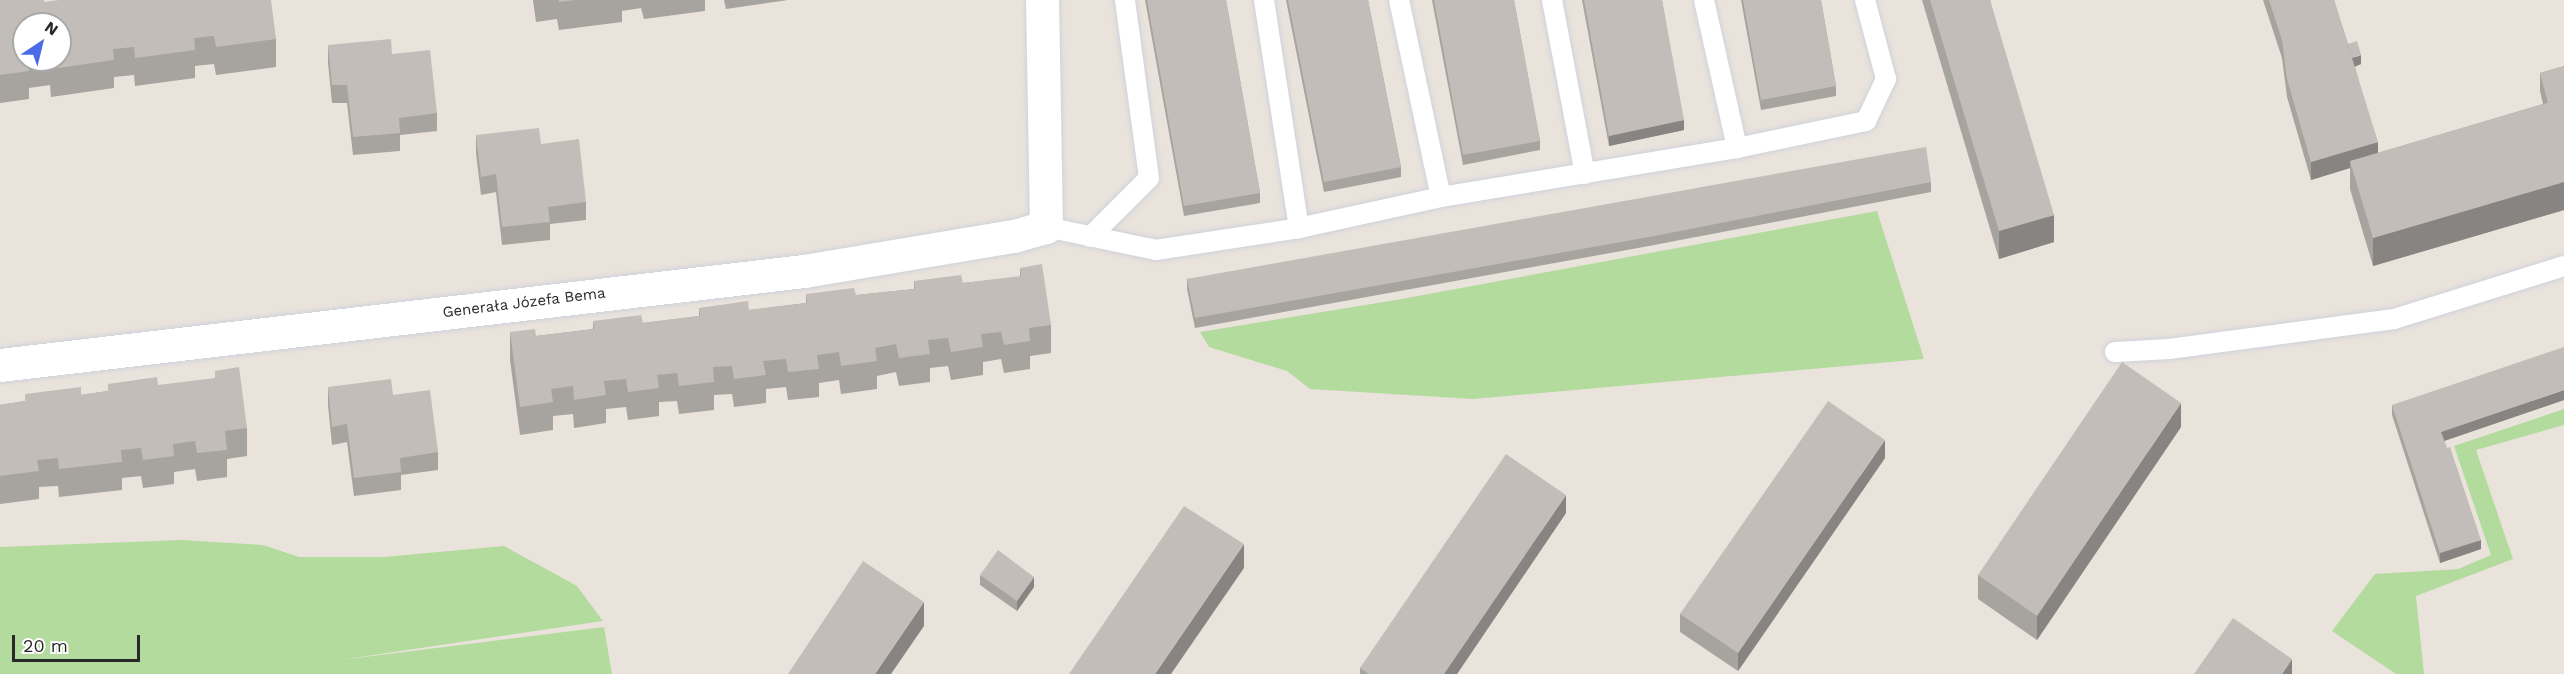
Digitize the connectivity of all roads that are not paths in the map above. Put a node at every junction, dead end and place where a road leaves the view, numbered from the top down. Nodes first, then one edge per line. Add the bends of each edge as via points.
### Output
1 (1042, 0) edge
2 (1125, 0) edge
3 (1264, 0) edge
4 (1399, 0) edge
5 (1552, 0) edge
6 (1704, 0) edge
7 (1865, 0) edge
8 (1737, 148) junction
9 (1585, 174) junction
10 (1441, 197) junction
11 (1046, 227) junction
12 (1299, 228) junction
13 (1090, 237) junction
14 (2564, 266) edge
15 (2115, 352) dead end
16 (0, 365) edge

1 - 11 street
2 - 13 lane via 1149,178
3 - 12 lane
4 - 10 lane
5 - 9 lane
6 - 8 lane
7 - 8 lane via 1886,79 1866,121
8 - 9 lane
9 - 10 lane
10 - 12 lane
11 - 13 lane
11 - 16 street, Generała Józefa Bema via 1014,236 804,271
12 - 13 lane via 1156,250
14 - 15 lane via 2394,318 2169,349

